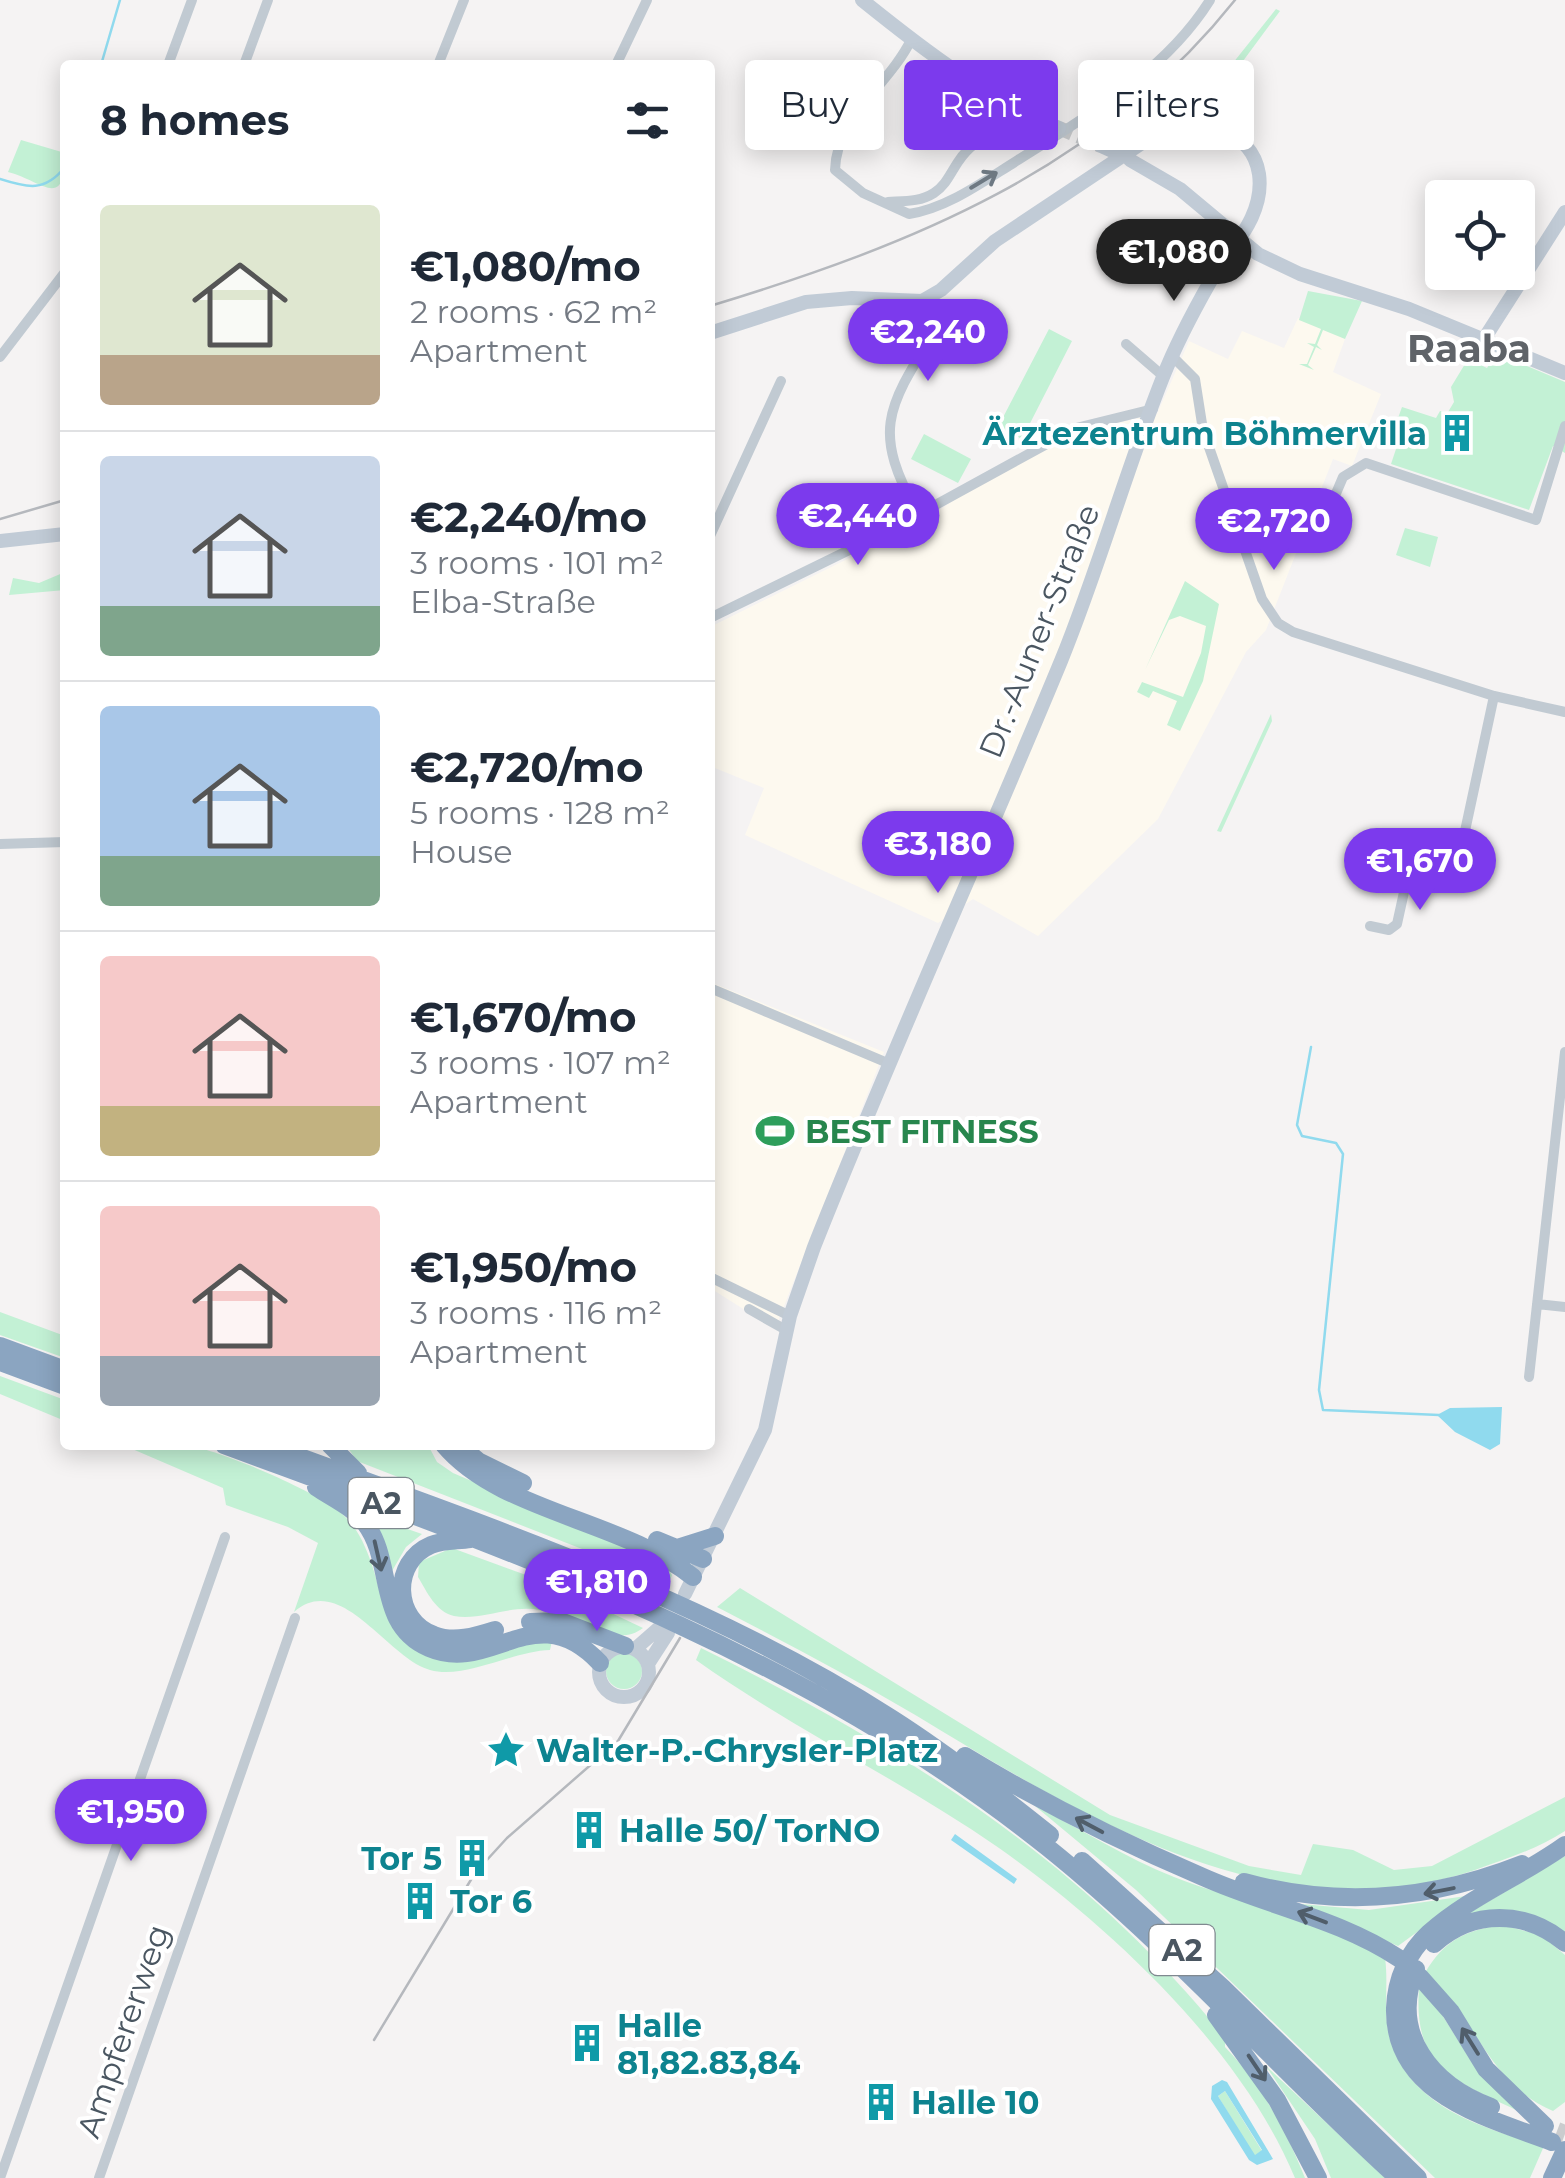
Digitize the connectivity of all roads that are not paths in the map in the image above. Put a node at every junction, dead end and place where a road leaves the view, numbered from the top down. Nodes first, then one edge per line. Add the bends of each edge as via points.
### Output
1 (192, 0) edge
2 (268, 0) edge
3 (464, 0) edge
4 (647, 0) edge
5 (862, 0) edge
6 (1210, 0) edge
7 (911, 40) junction
8 (170, 60) edge
9 (246, 60) edge
10 (440, 60) edge
11 (618, 60) edge
12 (940, 60) edge
13 (1058, 134) edge
14 (972, 150) edge
15 (1033, 150) edge
16 (1114, 155) junction
17 (946, 183) junction
18 (957, 196) junction
19 (882, 202) junction
20 (1565, 212) edge
21 (1238, 241) junction
22 (60, 279) edge
23 (922, 301) junction
24 (715, 332) edge
25 (1484, 339) junction
26 (1126, 344) dead end
27 (0, 357) edge
28 (1172, 357) junction
29 (1565, 372) edge
30 (1164, 376) junction
31 (780, 382) dead end
32 (1152, 409) junction
33 (1565, 426) edge
34 (918, 514) junction
35 (1326, 517) dead end
36 (715, 525) edge
37 (60, 535) edge
38 (0, 541) edge
39 (715, 616) edge
40 (1494, 696) junction
41 (1565, 712) edge
42 (60, 842) edge
43 (0, 844) edge
44 (1370, 926) dead end
45 (715, 990) edge
46 (1565, 1052) edge
47 (890, 1064) junction
48 (715, 1280) edge
49 (1537, 1304) junction
50 (1565, 1307) edge
51 (749, 1309) dead end
52 (788, 1323) junction
53 (0, 1346) edge
54 (0, 1362) edge
55 (60, 1368) edge
56 (1529, 1377) dead end
57 (60, 1384) edge
58 (237, 1450) edge
59 (281, 1450) edge
60 (335, 1450) edge
61 (450, 1450) edge
62 (465, 1450) edge
63 (286, 1468) junction
64 (370, 1483) junction
65 (715, 1536) junction
66 (225, 1538) dead end
67 (476, 1538) junction
68 (677, 1548) junction
69 (703, 1559) junction
70 (689, 1585) joint
71 (646, 1600) junction
72 (295, 1618) dead end
73 (724, 1635) junction
74 (630, 1648) junction
75 (600, 1663) junction
76 (648, 1664) junction
77 (894, 1719) junction
78 (1564, 1845) edge
79 (1178, 1864) junction
80 (1565, 1944) edge
81 (1422, 1948) junction
82 (1400, 1960) dead end
83 (1176, 1963) junction
84 (1410, 1980) junction
85 (1555, 2148) edge
86 (0, 2178) edge
87 (98, 2178) edge
88 (1318, 2178) edge
89 (1398, 2178) edge
90 (1418, 2178) edge

1 - 8 street
2 - 9 street
3 - 10 street
4 - 11 street
5 - 7 main road
6 - 13 street via 1160,60
7 - 12 main road
7 - 19 street via 835,151 835,170
14 - 17 street
18 -> 15 street
16 - 21 main road via 1180,189
16 - 21 main road, Dr.-Auner-Straße via 1184,123 1212,126 1237,139 1255,162 1259,184 1252,218
16 - 23 main road, Dr.-Auner-Straße
17 - 18 street
17 - 19 street via 919,200
18 - 19 street via 908,214
20 - 25 main road
21 - 25 main road via 1300,274
21 - 28 main road, Dr.-Auner-Straße
22 - 27 street
23 - 24 main road via 806,302
23 - 34 street via 934,332 887,431 890,456
25 - 29 main road
26 - 30 street
28 - 30 main road, Dr.-Auner-Straße
28 - 40 street via 1196,379 1203,430 1262,599 1278,623
30 - 32 main road, Dr.-Auner-Straße
31 - 36 street
32 - 34 street via 1076,428
32 - 47 main road, Dr.-Auner-Straße via 1062,658
33 - 35 street via 1536,520 1366,463 1344,477
34 - 39 street
37 - 38 main road
40 - 41 street
40 - 44 street via 1460,854 1415,842 1397,924 1388,930
42 - 43 street
45 - 47 street
46 - 49 street
47 - 52 main road, Dr.-Auner-Straße
48 - 52 street
49 - 50 street
49 - 56 street
51 - 52 street
52 - 65 main road, Dr.-Auner-Straße via 766,1430
53 - 55 highway
54 - 57 highway
58 - 63 highway, A2
59 - 64 highway, A2
60 - 64 highway
61 - 70 highway via 483,1478 656,1551
62 - 68 highway via 516,1480
63 - 67 highway, A2
63 -> 75 highway via 366,1523 391,1608 424,1646 458,1652 551,1632 584,1645
64 - 71 highway, A2
65 - 68 highway
65 - 69 main road, Dr.-Auner-Straße
66 - 86 street
67 - 71 highway, A2
67 - 74 highway via 430,1545 406,1569 402,1598 422,1629 456,1638 560,1621
68 - 69 highway
69 - 70 main road, Dr.-Auner-Straße
71 - 73 highway, A2
72 - 87 street, Ampfererweg
73 - 77 highway, A2
73 - 83 highway, A2 via 875,1725 990,1804 1094,1886
74 - 75 main road via 612,1650
74 - 76 main road
74 - 76 main road via 664,1630
75 - 76 main road via 604,1687 628,1697 648,1681
79 -> 77 highway via 1100,1831
77 - 90 highway, A2 via 1113,1886
78 -> 79 highway via 1464,1886 1406,1897 1300,1894
78 - 81 highway via 1449,1917
82 -> 79 highway via 1350,1932
80 - 81 highway via 1525,1920 1489,1918
81 - 84 highway
83 -> 88 highway via 1257,2068
83 - 89 highway, A2
85 -> 84 highway via 1486,2068 1451,2012
84 - 85 highway via 1398,2032 1419,2075 1456,2105

